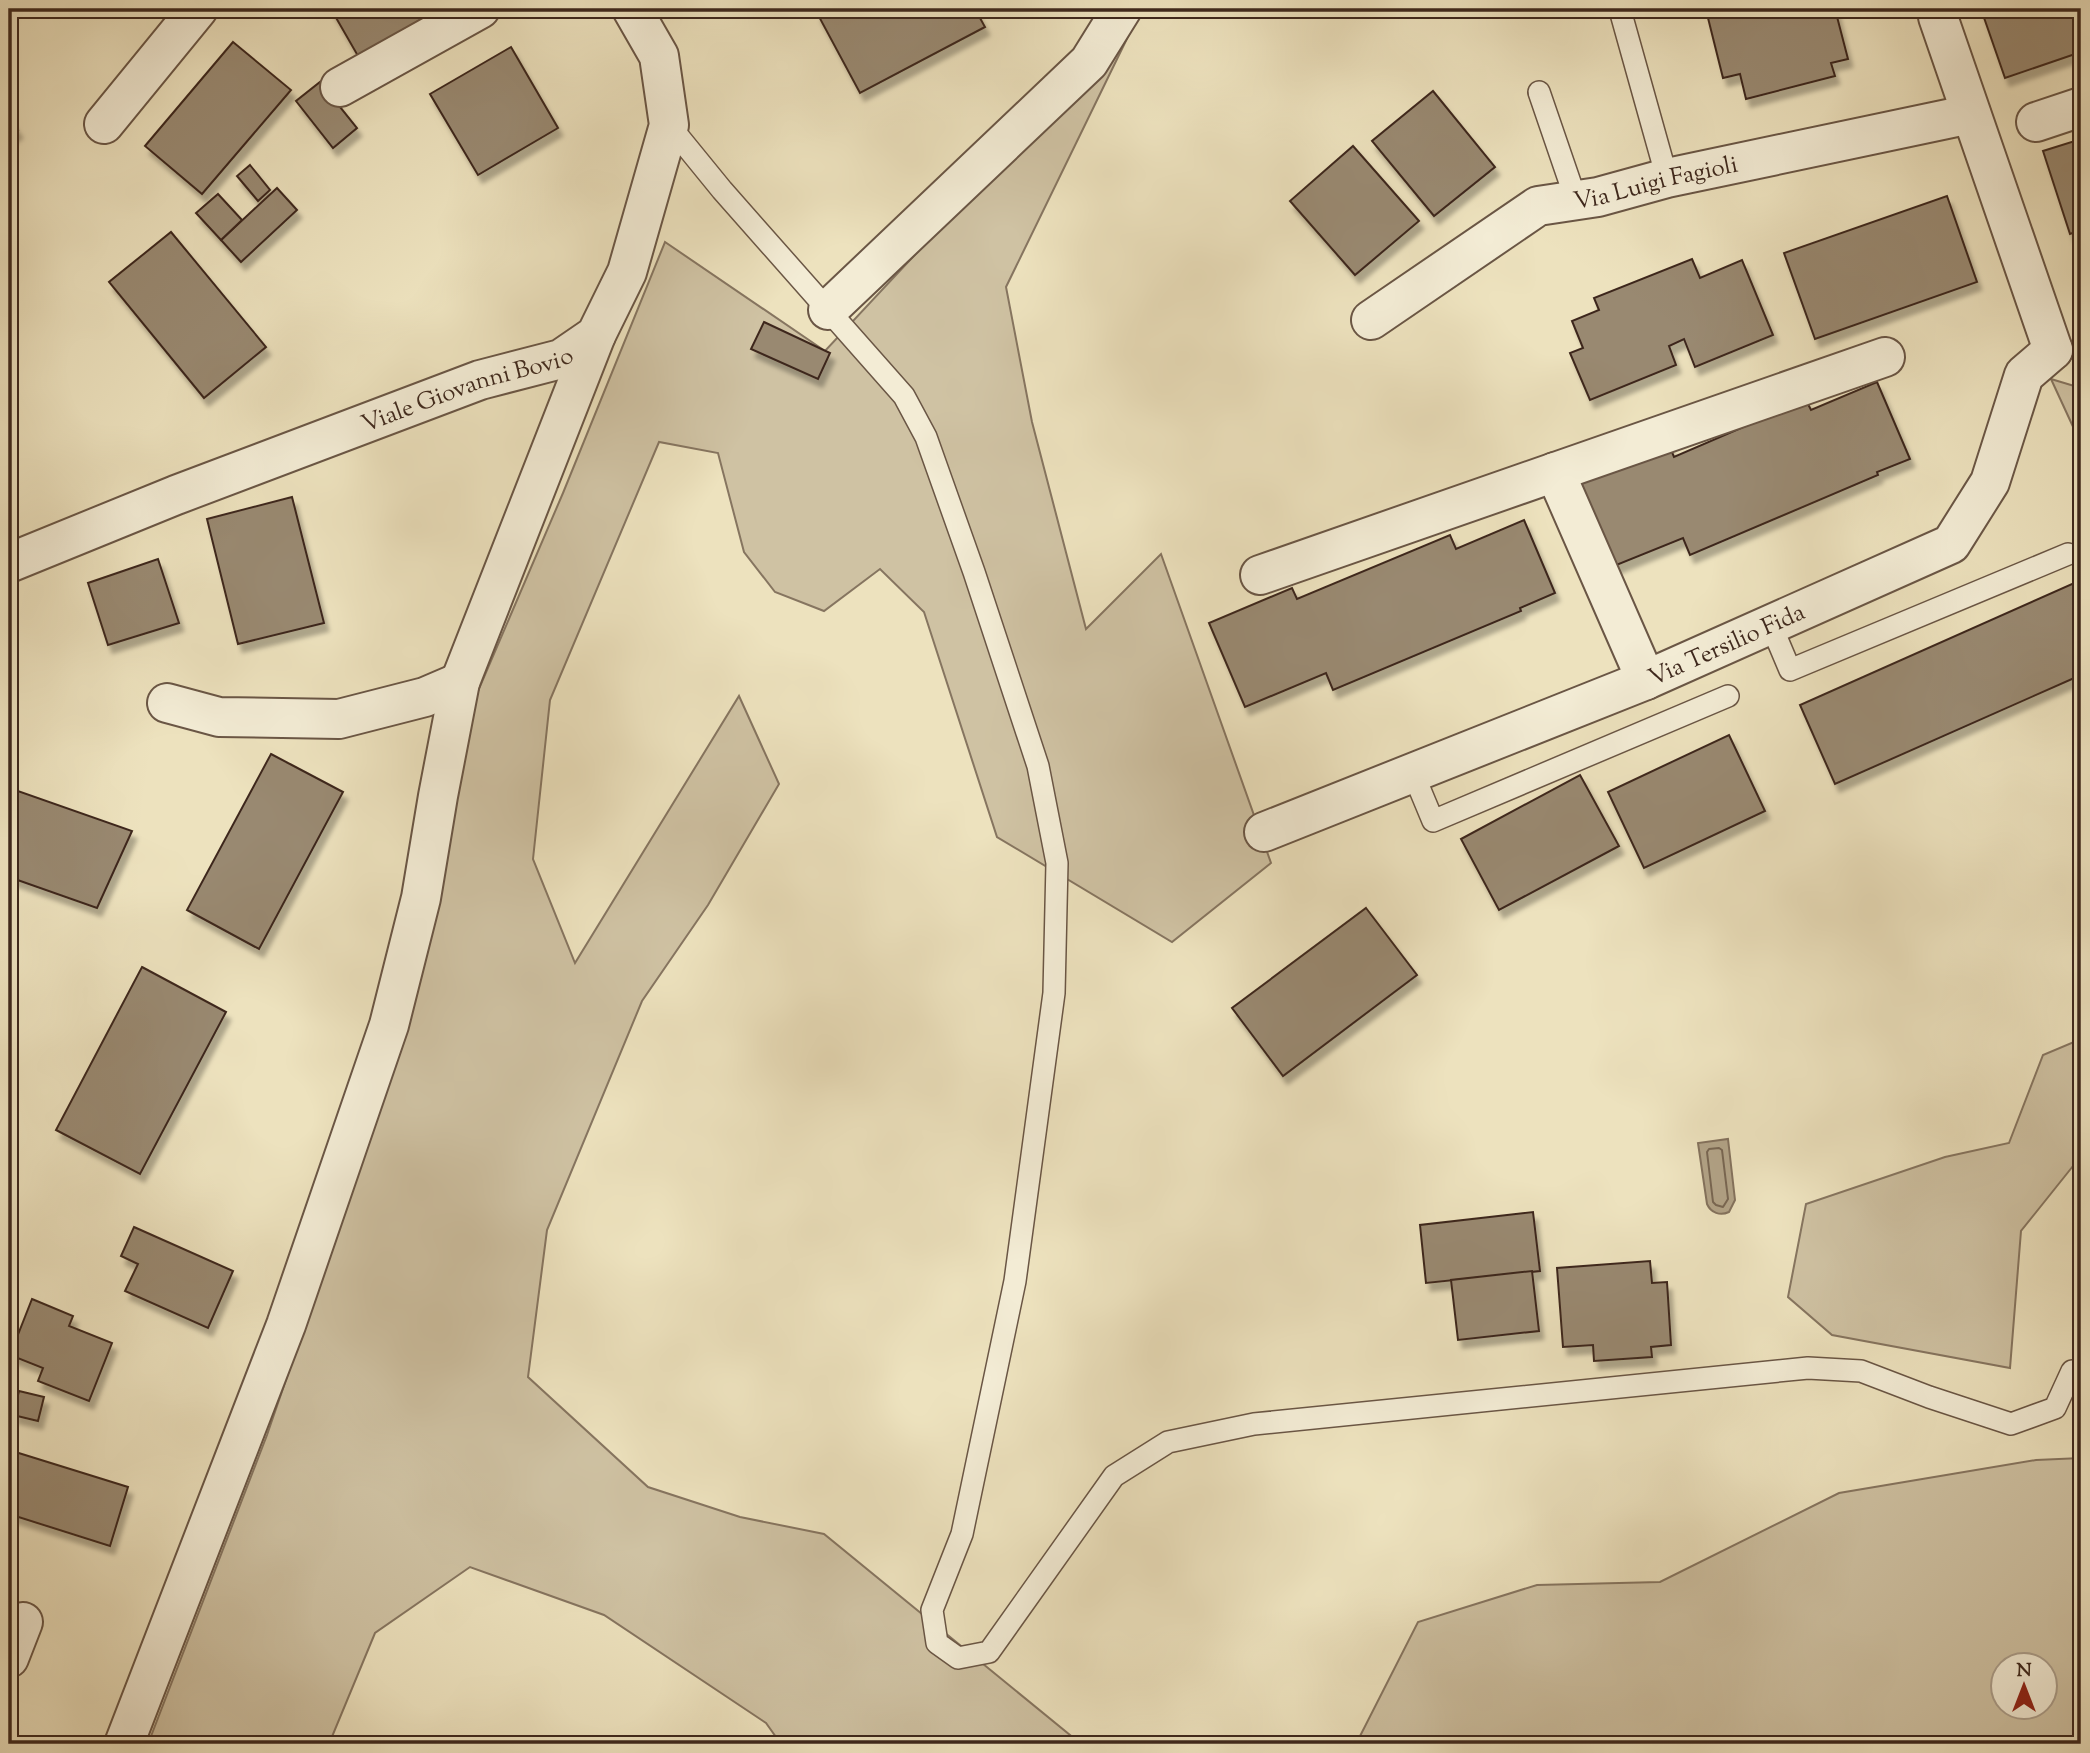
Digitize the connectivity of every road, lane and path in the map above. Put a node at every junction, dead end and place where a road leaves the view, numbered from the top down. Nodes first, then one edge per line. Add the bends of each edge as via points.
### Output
1 (198, 9) edge
2 (480, 9) edge
3 (632, 9) edge
4 (1122, 9) edge
5 (1939, 9) edge
6 (1620, 10) edge
7 (340, 87) dead end
8 (1539, 92) dead end
9 (2081, 107) edge
10 (1971, 114) junction
11 (2036, 122) dead end
12 (104, 124) dead end
13 (669, 125) junction
14 (1667, 178) junction
15 (1576, 200) junction
16 (828, 310) junction
17 (1371, 320) dead end
18 (596, 335) junction
19 (2067, 355) edge
20 (1885, 357) dead end
21 (1555, 472) junction
22 (2068, 554) dead end
23 (9, 563) edge
24 (1260, 575) dead end
25 (1771, 625) junction
26 (1646, 680) junction
27 (460, 682) junction
28 (1728, 696) dead end
29 (167, 703) dead end
30 (1413, 773) junction
31 (1264, 832) dead end
32 (2072, 1371) dead end
33 (23, 1622) dead end
34 (9, 1658) edge
35 (124, 1744) edge

1 - 12 street
2 - 7 street
3 - 13 street, Viale Giovanni Bovio via 659,56
4 - 16 street via 1089,62
5 - 10 street
6 - 14 lane
8 - 15 lane
9 - 11 street
10 - 14 street, Via Luigi Fagioli
10 - 19 street
13 - 16 lane
13 - 18 street, Viale Giovanni Bovio via 627,272
14 - 15 street, Via Luigi Fagioli
15 - 17 street, Via Luigi Fagioli via 1538,205
16 - 32 lane via 904,396 926,437 1038,765 1057,863 1054,993 1015,1281 962,1534 932,1610 937,1643 958,1658 989,1652 1114,1476 1168,1442 1254,1424 1808,1368 1861,1371 2011,1424 2055,1408
18 - 23 street, Viale Giovanni Bovio via 561,359 480,380
18 - 27 street
19 - 25 street, Via Tersilio Fida via 2024,375 1990,482 1951,544
20 - 21 street
21 - 24 street
21 - 26 street
22 - 25 lane via 1790,670
25 - 26 street, Via Tersilio Fida
26 - 30 street, Via Tersilio Fida
27 - 29 street via 425,697 338,719 219,717
27 - 35 street via 421,898 389,1025 286,1325
28 - 30 lane via 1433,821
30 - 31 street, Via Tersilio Fida
33 - 34 street

